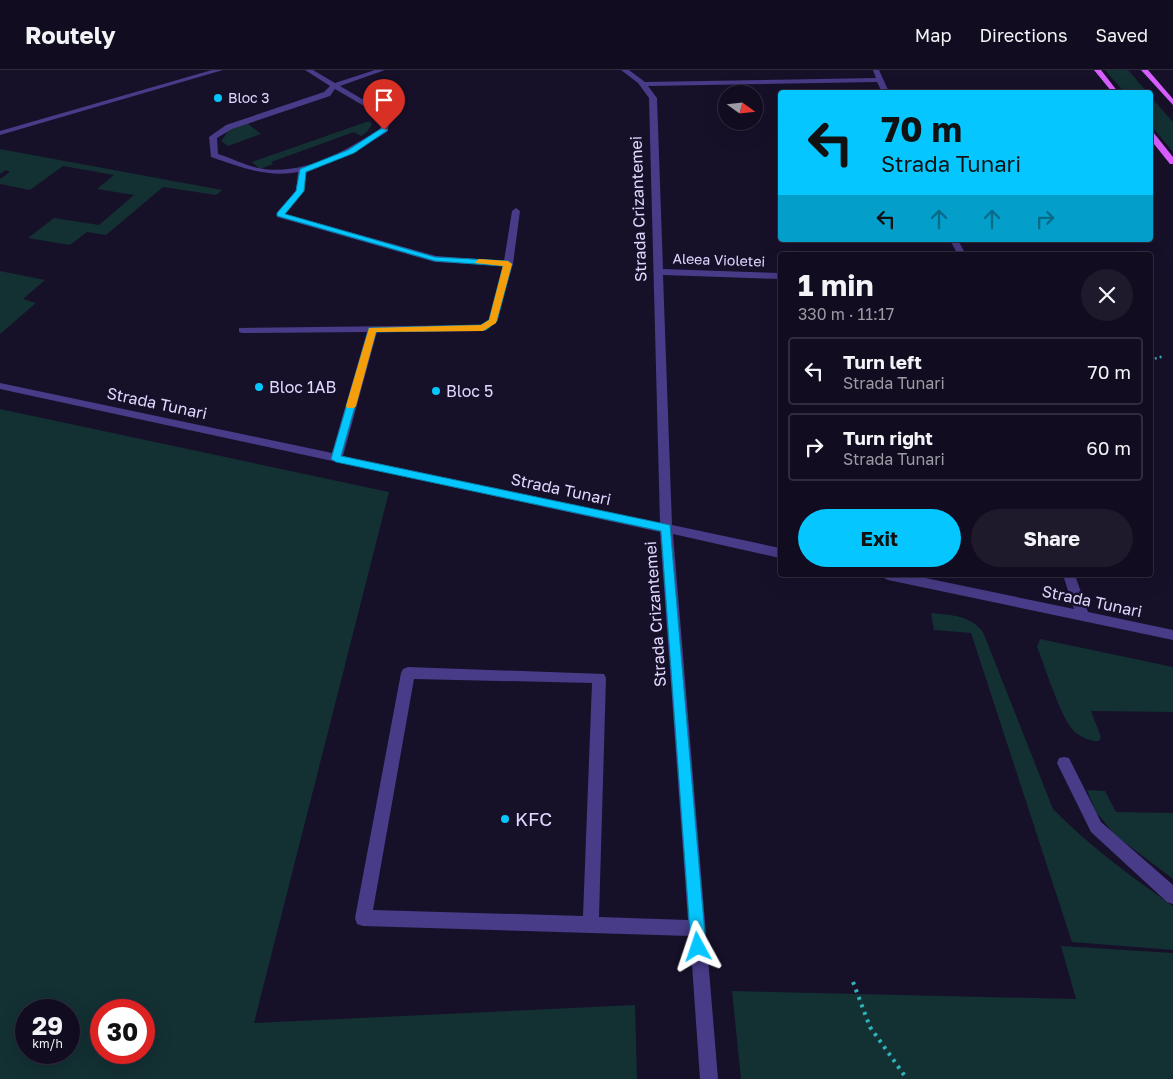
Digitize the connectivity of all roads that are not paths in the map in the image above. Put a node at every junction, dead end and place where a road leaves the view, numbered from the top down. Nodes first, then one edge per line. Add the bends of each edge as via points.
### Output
1 (220, 70) edge
2 (308, 70) edge
3 (382, 70) edge
4 (624, 70) edge
5 (876, 70) edge
6 (1097, 70) edge
7 (1144, 70) edge
8 (879, 80) junction
9 (644, 84) junction
10 (332, 86) junction
11 (884, 90) edge
12 (1113, 90) edge
13 (1173, 103) edge
14 (0, 133) edge
15 (1153, 138) edge
16 (1173, 162) edge
17 (302, 171) junction
18 (516, 211) dead end
19 (508, 264) junction
20 (657, 272) junction
21 (778, 276) edge
22 (242, 330) dead end
23 (372, 330) junction
24 (0, 386) edge
25 (336, 459) junction
26 (666, 528) junction
27 (778, 553) edge
28 (898, 577) edge
29 (1070, 577) edge
30 (1083, 616) junction
31 (1173, 635) edge
32 (1064, 763) dead end
33 (1173, 896) edge
34 (591, 925) junction
35 (697, 928) junction
36 (709, 1079) edge

1 - 14 street
2 - 10 street
3 - 10 street
4 - 9 street
5 - 8 street
6 - 12 main road
7 - 13 main road
8 - 9 street
8 - 11 street
9 - 20 street, Strada Crizantemei via 653,98
10 - 17 street via 388,116 384,130 351,151
10 - 17 street via 327,94 229,127 213,137 214,155 261,171
15 - 16 main road
17 - 19 street via 300,191 280,215 435,259
18 - 19 street
19 - 23 street via 493,321 483,328
20 - 21 street, Aleea Violetei
20 - 26 street, Strada Crizantemei
22 - 23 street
23 - 25 street
24 - 25 street, Strada Tunari
25 - 26 street, Strada Tunari
26 - 27 street, Strada Tunari
26 - 35 street, Strada Crizantemei
28 - 30 street, Strada Tunari
29 - 30 street
30 - 31 street, Strada Tunari
32 - 33 street via 1096,827
34 - 34 street via 599,678 408,674 363,918
34 - 35 street
35 - 36 street, Strada Crizantemei

